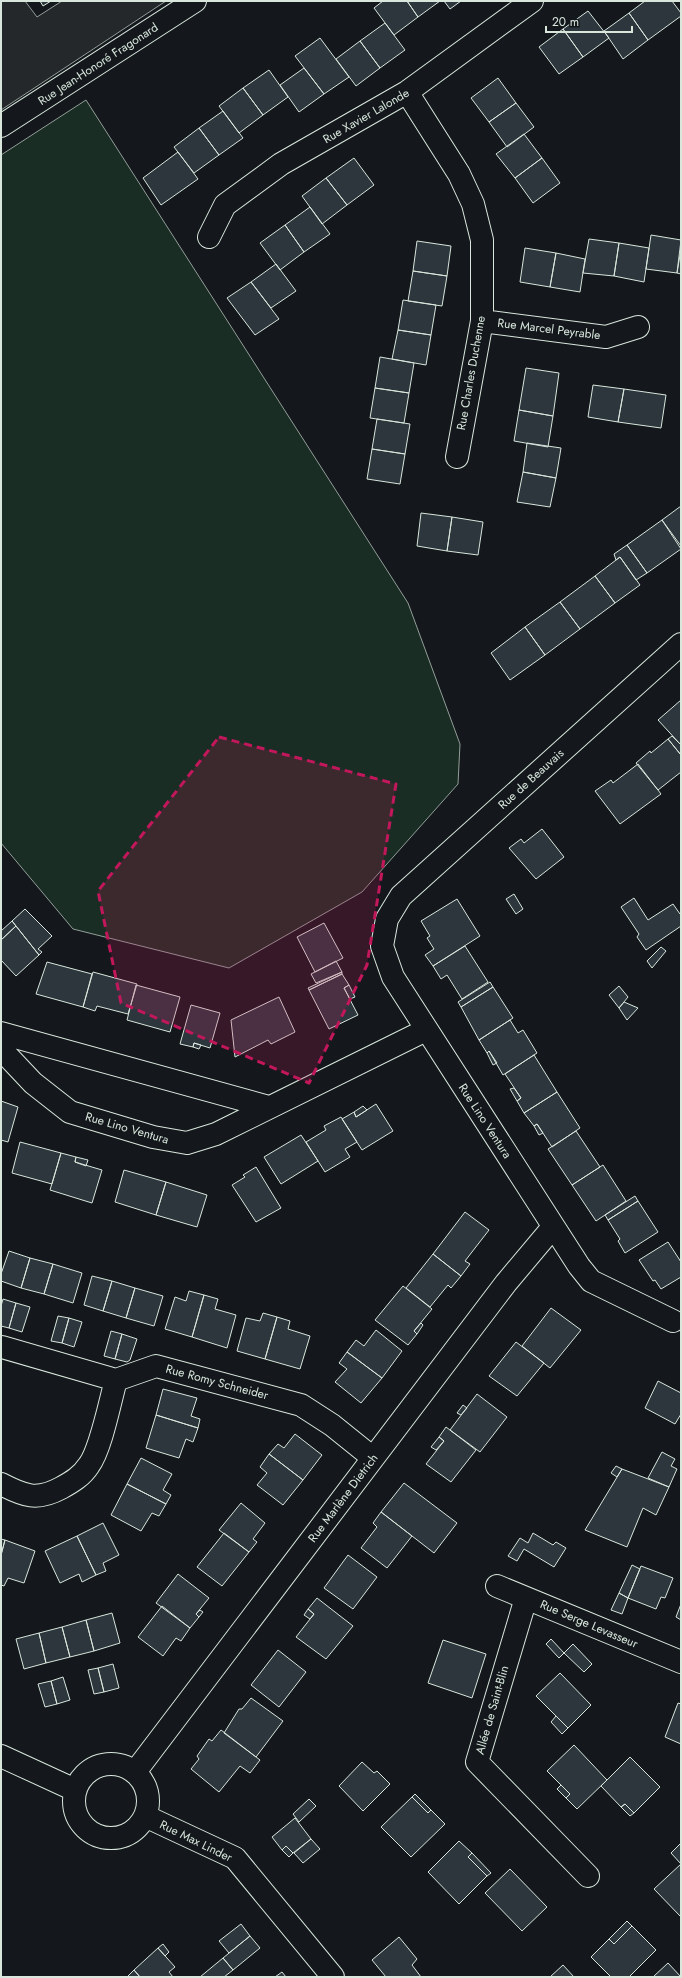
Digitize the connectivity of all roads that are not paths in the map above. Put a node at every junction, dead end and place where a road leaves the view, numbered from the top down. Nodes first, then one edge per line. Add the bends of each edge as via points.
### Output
1 (194, 1) edge
2 (532, 1) edge
3 (407, 92) junction
4 (1, 126) edge
5 (209, 237) dead end
6 (482, 320) junction
7 (638, 327) dead end
8 (457, 457) dead end
9 (681, 644) edge
10 (426, 1030) junction
11 (1, 1033) edge
12 (1, 1049) edge
13 (269, 1107) junction
14 (554, 1227) junction
15 (673, 1321) dead end
16 (1, 1348) edge
17 (116, 1380) junction
18 (373, 1458) junction
19 (1, 1484) edge
20 (497, 1586) dead end
21 (526, 1598) junction
22 (681, 1662) edge
23 (1, 1756) edge
24 (135, 1772) junction
25 (75, 1790) junction
26 (145, 1816) junction
27 (588, 1876) dead end
28 (333, 1977) edge

1 - 4 street, Rue Jean-Honoré Fragonard
2 - 3 street, Rue Xavier Lalonde
3 - 5 street, Rue Xavier Lalonde via 281,164 225,205
3 - 6 street, Rue Charles Duchenne via 459,174 473,204 482,240
6 - 7 street, Rue Marcel Peyrable via 606,337
6 - 8 street, Rue Charles Duchenne
9 - 10 street, Rue de Beauvais via 401,896 387,919 382,946 393,978
10 - 13 street, Rue Lino Ventura
10 - 14 street, Rue Lino Ventura
11 - 13 street
12 - 13 street, Rue Lino Ventura via 33,1083 70,1112 153,1138 187,1143 216,1134
14 - 15 street, Rue Lino Ventura via 591,1281
14 - 18 street, Rue Marlène Dietrich via 506,1283
16 - 17 street
17 - 18 street, Rue Romy Schneider via 156,1366 301,1405 332,1425
17 - 19 street via 96,1451 90,1465 75,1481 38,1497 19,1494
18 - 24 street, Rue Marlène Dietrich
20 - 21 street, Rue Serge Levasseur
21 - 22 street, Rue Serge Levasseur
21 - 27 street, Allée de Saint-Blin via 477,1762
23 - 25 street
24 - 25 street via 112,1763 100,1765 80,1778
24 - 26 street via 147,1793 148,1805
25 - 26 street via 75,1814 82,1825 98,1836 116,1838 128,1834 138,1827
26 - 28 street, Rue Max Linder via 235,1858

